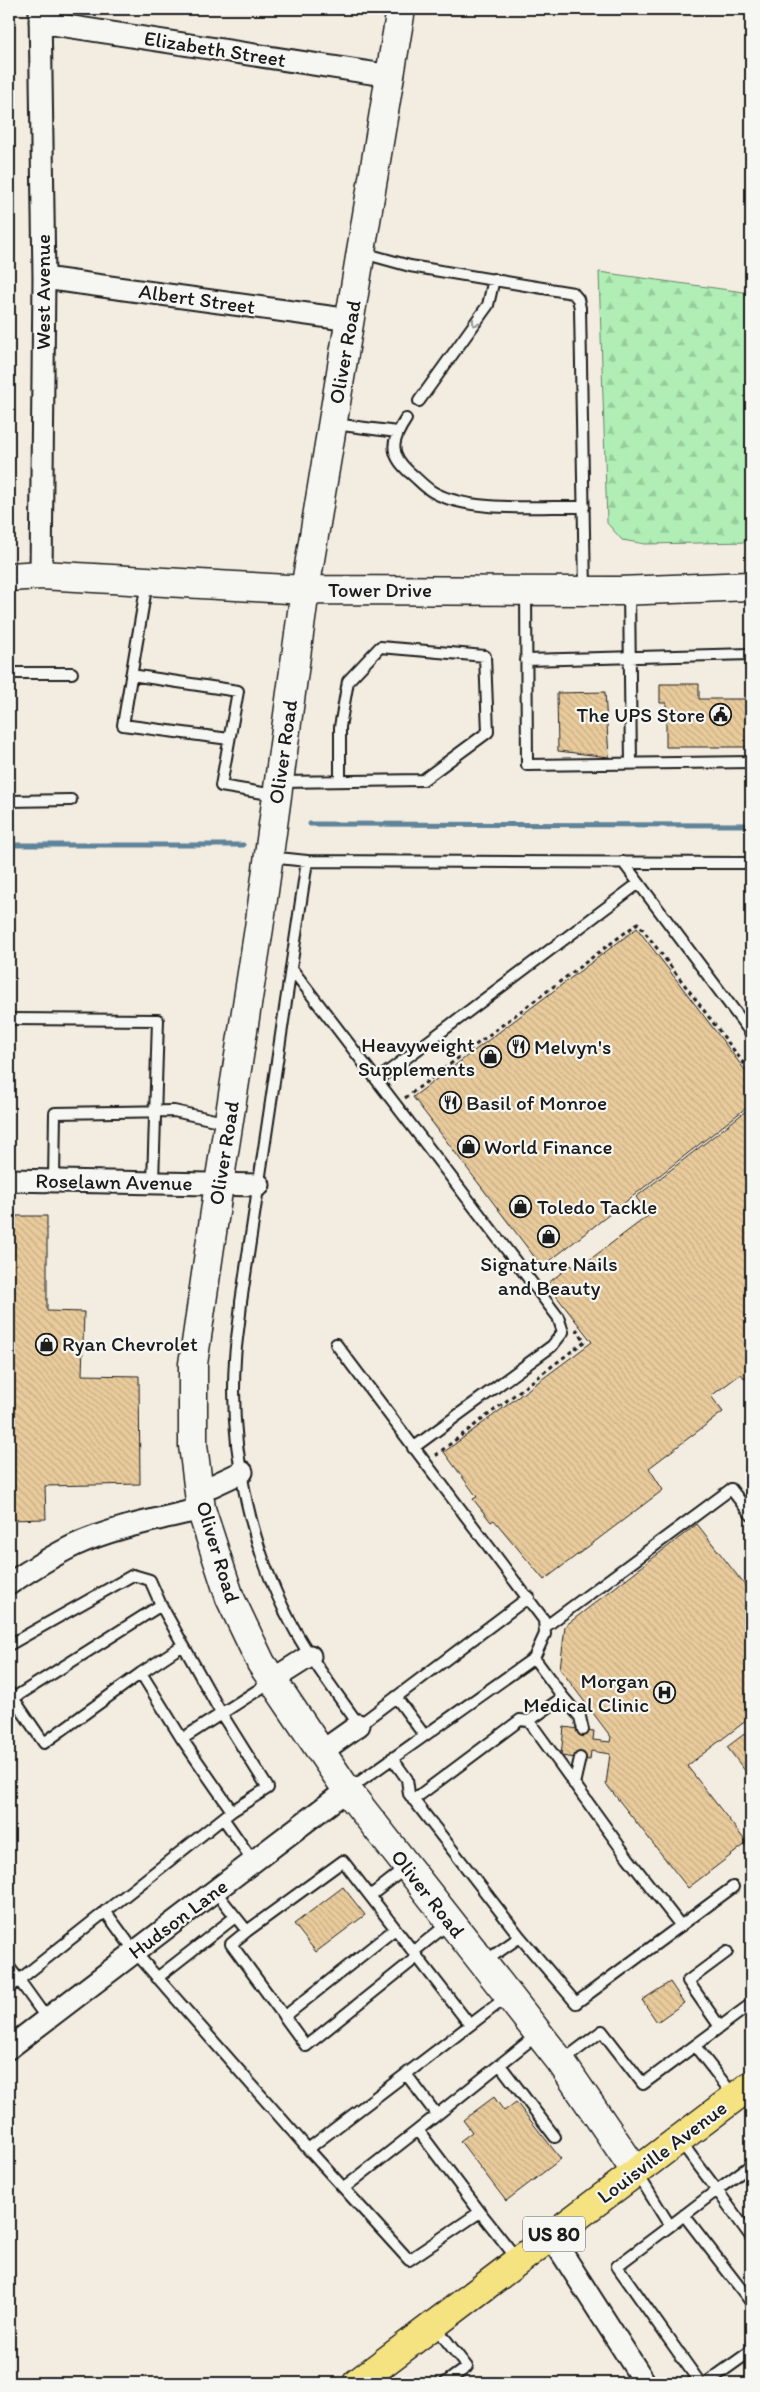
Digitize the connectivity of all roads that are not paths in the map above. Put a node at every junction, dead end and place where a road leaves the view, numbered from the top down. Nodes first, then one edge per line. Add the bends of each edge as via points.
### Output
1 (401, 9) edge
2 (40, 15) edge
3 (391, 76) junction
4 (362, 253) junction
5 (44, 278) junction
6 (494, 279) junction
7 (351, 320) junction
8 (419, 401) dead end
9 (406, 419) dead end
10 (333, 424) junction
11 (397, 432) junction
12 (584, 507) junction
13 (41, 576) junction
14 (9, 577) edge
15 (148, 581) junction
16 (751, 586) edge
17 (305, 590) junction
18 (526, 590) junction
19 (585, 590) junction
20 (628, 590) junction
21 (751, 654) edge
22 (630, 658) junction
23 (526, 660) junction
24 (9, 673) edge
25 (72, 674) dead end
26 (131, 675) junction
27 (229, 739) junction
28 (751, 762) edge
29 (631, 764) junction
30 (340, 781) junction
31 (278, 789) junction
32 (70, 800) dead end
33 (9, 801) edge
34 (268, 857) junction
35 (307, 861) junction
36 (623, 862) junction
37 (751, 863) edge
38 (639, 883) junction
39 (291, 968) junction
40 (9, 1019) edge
41 (751, 1032) edge
42 (377, 1080) junction
43 (154, 1111) junction
44 (229, 1123) junction
45 (9, 1180) edge
46 (54, 1180) junction
47 (153, 1182) junction
48 (219, 1184) junction
49 (259, 1185) junction
50 (336, 1344) dead end
51 (413, 1448) junction
52 (242, 1472) junction
53 (200, 1501) junction
54 (751, 1515) edge
55 (9, 1584) edge
56 (529, 1597) junction
57 (161, 1605) junction
58 (544, 1627) junction
59 (9, 1645) edge
60 (183, 1645) junction
61 (310, 1656) junction
62 (534, 1658) junction
63 (140, 1673) junction
64 (272, 1680) junction
65 (10, 1697) edge
66 (396, 1697) junction
67 (563, 1697) junction
68 (221, 1713) junction
69 (529, 1721) junction
70 (359, 1725) junction
71 (583, 1730) dead end
72 (424, 1735) junction
73 (182, 1739) junction
74 (321, 1752) junction
75 (392, 1758) junction
76 (580, 1758) dead end
77 (574, 1784) junction
78 (347, 1790) junction
79 (413, 1800) junction
80 (232, 1811) junction
81 (223, 1818) junction
82 (253, 1862) junction
83 (407, 1867) junction
84 (733, 1887) dead end
85 (215, 1891) junction
86 (370, 1896) junction
87 (105, 1911) junction
88 (235, 1916) junction
89 (451, 1922) junction
90 (681, 1926) junction
91 (395, 1929) junction
92 (247, 1931) junction
93 (520, 1937) junction
94 (134, 1952) junction
95 (727, 1952) dead end
96 (415, 1954) junction
97 (483, 1963) junction
98 (9, 1967) edge
99 (157, 1978) junction
100 (19, 1980) junction
101 (9, 1988) edge
102 (509, 1996) junction
103 (751, 2004) edge
104 (284, 2017) junction
105 (47, 2018) junction
106 (470, 2025) junction
107 (720, 2027) junction
108 (539, 2034) junction
109 (695, 2046) junction
110 (9, 2048) edge
111 (561, 2062) junction
112 (500, 2065) junction
113 (406, 2074) junction
114 (743, 2091) edge
115 (437, 2114) junction
116 (418, 2130) junction
117 (555, 2137) dead end
118 (679, 2140) junction
119 (308, 2149) junction
120 (751, 2165) edge
121 (636, 2172) junction
122 (344, 2188) junction
123 (717, 2190) junction
124 (480, 2212) junction
125 (684, 2215) junction
126 (670, 2226) junction
127 (551, 2236) junction
128 (751, 2237) edge
129 (519, 2260) junction
130 (751, 2302) edge
131 (434, 2324) junction
132 (751, 2351) edge
133 (357, 2383) edge
134 (445, 2383) edge
135 (645, 2383) edge
136 (700, 2383) edge
137 (706, 2383) edge

1 - 3 street, Oliver Road
2 - 3 street, Elizabeth Street
2 - 5 street, West Avenue
3 - 4 street, Oliver Road
4 - 6 lane via 410,266
4 - 7 street, Oliver Road
5 - 7 street, Albert Street
5 - 13 street, West Avenue
6 -> 8 lane via 488,305
6 - 12 lane via 573,294 578,298
7 - 10 street, Oliver Road
9 - 11 lane
10 - 11 lane
10 - 17 street, Oliver Road
11 - 12 lane via 394,450 404,468 432,492 461,503
12 - 19 lane
13 - 14 street, Tower Drive
13 - 15 street, Tower Drive
15 - 17 street, Tower Drive
15 - 26 lane
16 - 20 street, Tower Drive
17 - 18 street, Tower Drive
17 - 31 street, Oliver Road
18 - 19 street, Tower Drive
18 - 23 lane
19 - 20 street, Tower Drive
20 - 22 lane
21 - 22 lane
22 - 23 lane
22 - 29 lane
23 - 29 lane via 528,766
24 - 25 lane
26 - 27 lane via 238,691
26 - 27 lane via 123,725
27 - 31 lane via 221,786
28 - 29 lane
30 - 30 lane via 423,780 488,732 485,656 380,647 348,681 340,726
30 - 31 lane
31 - 34 street, Oliver Road
32 - 33 lane
34 - 35 lane
34 - 44 street, Oliver Road
35 - 36 lane
35 - 39 lane
36 - 37 lane
36 - 38 lane
38 - 41 lane
38 - 42 lane
39 - 42 lane
39 - 49 lane
40 - 43 lane via 158,1020
42 - 51 lane via 558,1317 563,1332 552,1346
43 - 44 lane via 174,1111
43 - 46 lane via 55,1113
43 - 47 lane
44 - 48 street, Oliver Road
45 - 46 street, Roselawn Avenue
46 - 47 street, Roselawn Avenue
47 - 48 street, Roselawn Avenue
48 - 49 street, Roselawn Avenue
48 - 53 street, Oliver Road via 194,1364 192,1444
49 - 52 lane via 235,1360 235,1415
50 - 51 lane
51 - 56 lane
52 - 53 street
52 - 61 lane via 249,1514 264,1566
53 - 55 street via 76,1544
53 - 64 street, Oliver Road via 230,1598
54 - 58 lane via 732,1489
56 - 58 lane via 544,1620
56 - 66 lane
57 - 59 lane via 150,1580 133,1576
57 - 60 lane
57 - 65 lane
58 - 62 lane via 545,1634
60 - 63 lane
60 - 68 lane
61 - 64 street
61 - 70 lane
62 - 67 lane
62 - 72 lane
63 - 65 lane via 44,1743
63 - 73 lane
64 - 68 lane
64 - 74 street, Oliver Road
66 - 70 lane
66 - 72 lane
67 - 69 lane
67 - 71 lane via 580,1717
68 - 73 lane
68 - 80 lane via 268,1788
69 - 77 lane
69 - 79 lane via 520,1720
70 - 74 street
72 - 75 lane
73 - 80 lane
74 - 78 street, Oliver Road
75 - 78 lane
75 - 79 lane via 407,1779
76 - 77 lane
77 - 90 lane
78 - 82 street, Hudson Lane
78 - 83 street, Oliver Road
79 - 93 lane
80 - 81 lane
81 - 82 lane
81 - 87 lane
82 - 85 street, Hudson Lane
83 - 86 lane
83 - 89 street, Oliver Road
84 - 90 lane
85 - 88 lane
85 - 94 street, Hudson Lane
86 - 91 lane
86 - 92 lane via 343,1861
87 - 94 lane
87 - 100 lane
88 - 92 lane
88 - 99 lane
89 - 96 lane
89 - 97 street, Oliver Road
90 - 93 lane via 576,2003
91 - 96 lane
91 - 104 lane
92 - 104 lane via 231,1944
93 - 97 lane
94 - 99 lane
94 - 105 street, Hudson Lane
95 - 107 lane via 688,1981
96 - 104 lane via 306,2046
96 - 106 lane
97 - 102 street, Oliver Road
98 - 100 lane
99 - 119 lane
100 - 101 lane
100 - 105 lane
102 - 106 lane
102 - 108 street, Oliver Road
103 - 107 lane
105 - 110 street, Hudson Lane
106 - 113 lane
107 - 109 lane
108 - 111 street, Oliver Road
108 - 112 lane
109 - 111 lane via 643,2084 602,2031
109 - 114 lane
111 - 121 street, Oliver Road
112 - 115 lane
112 - 117 lane
113 - 115 lane
113 - 119 lane
114 - 118 main road, Louisville Avenue / US 80
115 - 116 lane
116 - 122 lane
116 - 124 lane
118 - 121 main road, Louisville Avenue / US 80
118 - 123 lane
119 - 122 lane
120 - 123 lane
121 - 126 lane
121 - 127 main road, Louisville Avenue / US 80
122 - 124 lane via 409,2260
123 - 125 lane
123 - 128 lane
124 - 129 lane
125 - 126 lane
125 - 130 lane
126 - 136 lane via 617,2266
127 - 129 main road, Louisville Avenue / US 80
127 - 135 street
129 - 131 main road, Louisville Avenue / US 80
131 - 133 main road, Louisville Avenue / US 80
131 - 134 lane via 467,2367
132 - 137 lane

